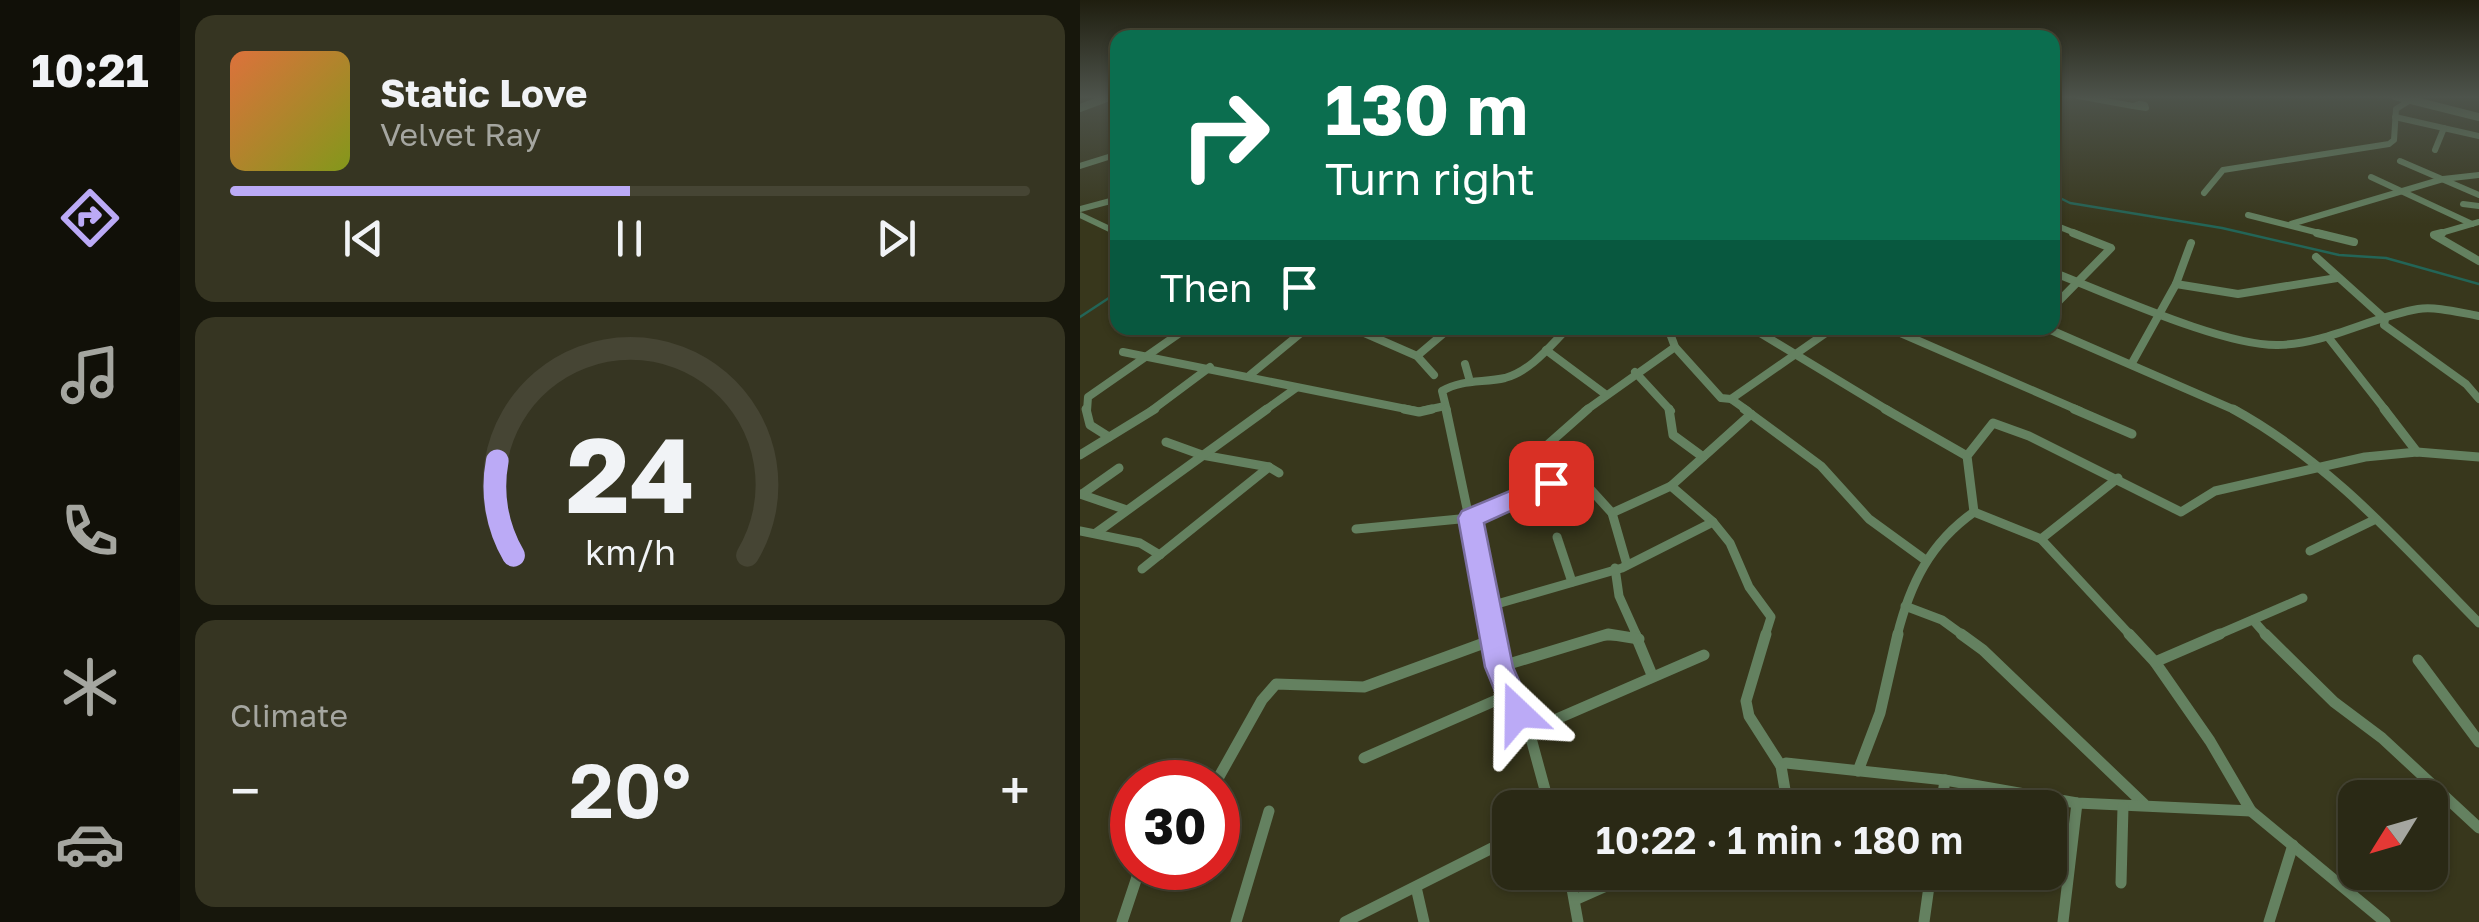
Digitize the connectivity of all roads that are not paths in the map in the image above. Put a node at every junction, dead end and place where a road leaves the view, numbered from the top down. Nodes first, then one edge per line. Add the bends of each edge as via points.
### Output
1 (2394, 139) edge
2 (2440, 139) edge
3 (2436, 150) dead end
4 (1110, 157) edge
5 (2400, 160) dead end
6 (1080, 166) edge
7 (2479, 175) edge
8 (2371, 177) dead end
9 (2443, 179) junction
10 (2204, 193) dead end
11 (2403, 194) junction
12 (2479, 194) edge
13 (1110, 202) edge
14 (2463, 204) dead end
15 (2479, 206) edge
16 (1080, 212) edge
17 (2248, 215) dead end
18 (2475, 223) edge
19 (2291, 224) junction
20 (2060, 227) edge
21 (1110, 229) edge
22 (2354, 242) dead end
23 (2190, 243) dead end
24 (2316, 257) dead end
25 (2479, 261) edge
26 (2060, 275) edge
27 (2337, 278) junction
28 (2078, 282) junction
29 (2176, 284) junction
30 (2060, 300) edge
31 (2159, 312) junction
32 (2479, 316) edge
33 (2385, 319) junction
34 (2060, 334) edge
35 (1176, 335) edge
36 (1299, 335) edge
37 (1369, 335) edge
38 (1442, 335) edge
39 (1561, 335) edge
40 (1671, 335) edge
41 (1762, 335) edge
42 (1824, 335) edge
43 (1905, 335) edge
44 (2328, 337) junction
45 (1675, 347) junction
46 (1546, 350) junction
47 (1123, 352) dead end
48 (1417, 356) junction
49 (1144, 357) junction
50 (1794, 357) junction
51 (2132, 362) junction
52 (1465, 364) dead end
53 (1210, 367) junction
54 (1635, 372) junction
55 (1250, 375) junction
56 (1434, 375) dead end
57 (1469, 378) junction
58 (2466, 384) junction
59 (2479, 384) edge
60 (1298, 387) junction
61 (1605, 394) junction
62 (1084, 399) edge
63 (1731, 399) junction
64 (2479, 399) edge
65 (1445, 406) junction
66 (1751, 414) junction
67 (2132, 434) dead end
68 (1108, 437) junction
69 (1166, 442) dead end
70 (1545, 447) dead end
71 (2417, 452) junction
72 (1202, 454) junction
73 (1080, 455) edge
74 (1967, 456) junction
75 (1703, 457) junction
76 (2479, 457) edge
77 (1119, 468) dead end
78 (2322, 469) junction
79 (2118, 478) junction
80 (1582, 480) dead end
81 (1551, 483) dead end
82 (1671, 486) junction
83 (1081, 494) edge
84 (1124, 509) junction
85 (1974, 512) junction
86 (1612, 513) junction
87 (1470, 518) junction
88 (2374, 520) junction
89 (1713, 522) junction
90 (1356, 530) dead end
91 (1080, 531) edge
92 (1096, 533) junction
93 (1556, 536) dead end
94 (2041, 539) junction
95 (2310, 551) dead end
96 (1160, 556) junction
97 (1924, 558) junction
98 (1621, 567) junction
99 (1142, 569) dead end
100 (1572, 582) junction
101 (2303, 598) dead end
102 (1490, 606) junction
103 (1905, 606) junction
104 (2253, 620) junction
105 (2479, 623) edge
106 (1632, 625) junction
107 (1620, 634) junction
108 (1495, 639) junction
109 (1639, 639) junction
110 (1704, 655) dead end
111 (2418, 660) dead end
112 (2155, 662) junction
113 (1499, 667) junction
114 (1652, 675) junction
115 (1508, 695) junction
116 (1529, 730) junction
117 (2479, 742) edge
118 (1364, 758) dead end
119 (1229, 760) edge
120 (1781, 766) junction
121 (1858, 771) junction
122 (1945, 780) junction
123 (1545, 790) edge
124 (1785, 790) edge
125 (1944, 790) edge
126 (2077, 803) junction
127 (2144, 804) junction
128 (2123, 807) junction
129 (1269, 810) dead end
130 (2251, 810) junction
131 (2479, 828) edge
132 (2293, 844) junction
133 (1492, 848) edge
134 (2121, 883) dead end
135 (1416, 887) junction
136 (1133, 890) edge
137 (1575, 890) edge
138 (1596, 890) edge
139 (1928, 890) edge
140 (1577, 898) junction
141 (1122, 922) edge
142 (1236, 922) edge
143 (1345, 922) edge
144 (1424, 922) edge
145 (1578, 922) edge
146 (1924, 922) edge
147 (2063, 922) edge
148 (2269, 922) edge
149 (2385, 922) edge

1 - 10 street via 2223,170
2 - 3 street
4 - 6 street
5 - 9 street
7 - 9 street
8 - 11 street
9 - 11 street
9 - 12 street
11 - 18 street
11 - 19 street
13 - 16 street
14 - 15 street
16 - 21 street
17 - 19 street
18 - 25 street via 2434,235
19 - 22 street
20 - 28 street via 2110,245
23 - 29 street
24 - 27 street
26 - 28 street
27 - 29 street via 2238,294
27 - 33 street
28 - 30 street
28 - 31 street
29 - 31 street
31 - 44 street via 2242,340 2277,345
31 - 51 street
32 - 33 street via 2420,308
33 - 44 street
33 - 58 street via 2384,325
34 - 51 street
35 - 49 street
36 - 55 street
37 - 48 street
38 - 48 street
39 - 46 street
40 - 45 street
41 - 50 street
42 - 50 street
43 - 67 street
44 - 71 street
45 - 54 street
45 - 63 street via 1721,398
46 - 57 street via 1507,378
46 - 61 street
47 - 49 street
48 - 56 street
49 - 53 street
49 - 62 street
50 - 63 street
50 - 74 street
51 - 78 street via 2259,422
52 - 57 street
53 - 55 street
53 - 68 street
54 - 61 street
54 - 75 street via 1672,412 1671,432
55 - 60 street
57 - 65 street via 1443,389
58 - 59 street
58 - 64 street
60 - 65 street via 1419,412
60 - 72 street
61 - 70 street
62 - 68 street via 1090,425
63 - 66 street
65 - 87 street
66 - 75 street
66 - 97 street via 1820,466 1868,519
68 - 73 street
69 - 72 street
71 - 76 street
71 - 78 street
72 - 84 street
72 - 96 street via 1274,470
74 - 79 street via 1993,423
74 - 85 street
75 - 82 street
77 - 83 street
78 - 79 street via 2214,491 2181,512
78 - 88 street
79 - 94 street
80 - 86 street
81 - 87 street
82 - 86 street
82 - 89 street
83 - 84 street
84 - 92 street
85 - 94 street
85 - 97 street
86 - 98 street
87 - 90 street
87 - 102 street
88 - 95 street
88 - 105 street
89 - 98 street
89 - 120 street via 1771,617 1746,700
91 - 92 street
92 - 96 street via 1140,543
93 - 100 street
94 - 112 street
96 - 99 street
97 - 103 street
98 - 100 street
98 - 106 street via 1614,589
100 - 102 street
101 - 104 street
102 - 108 street
103 - 121 street via 1881,710
103 - 127 street via 1942,620 1983,650
104 - 112 street
104 - 131 street via 2287,660
106 - 107 street
106 - 109 street
107 - 109 street
107 - 113 street
108 - 113 street
108 - 119 street via 1364,687 1276,684 1266,689
109 - 114 street
110 - 114 street
111 - 117 street
112 - 130 street
113 - 115 street
114 - 116 street
115 - 116 street
115 - 118 street
116 - 123 street
120 - 121 street
120 - 124 street
121 - 122 street
122 - 125 street
122 - 126 street
126 - 128 street
126 - 147 street
127 - 128 street
127 - 130 street
128 - 134 street
129 - 142 street
130 - 132 street
132 - 148 street
132 - 149 street
133 - 135 street
135 - 143 street
135 - 144 street
136 - 141 street
137 - 140 street
138 - 140 street
139 - 146 street
140 - 145 street

